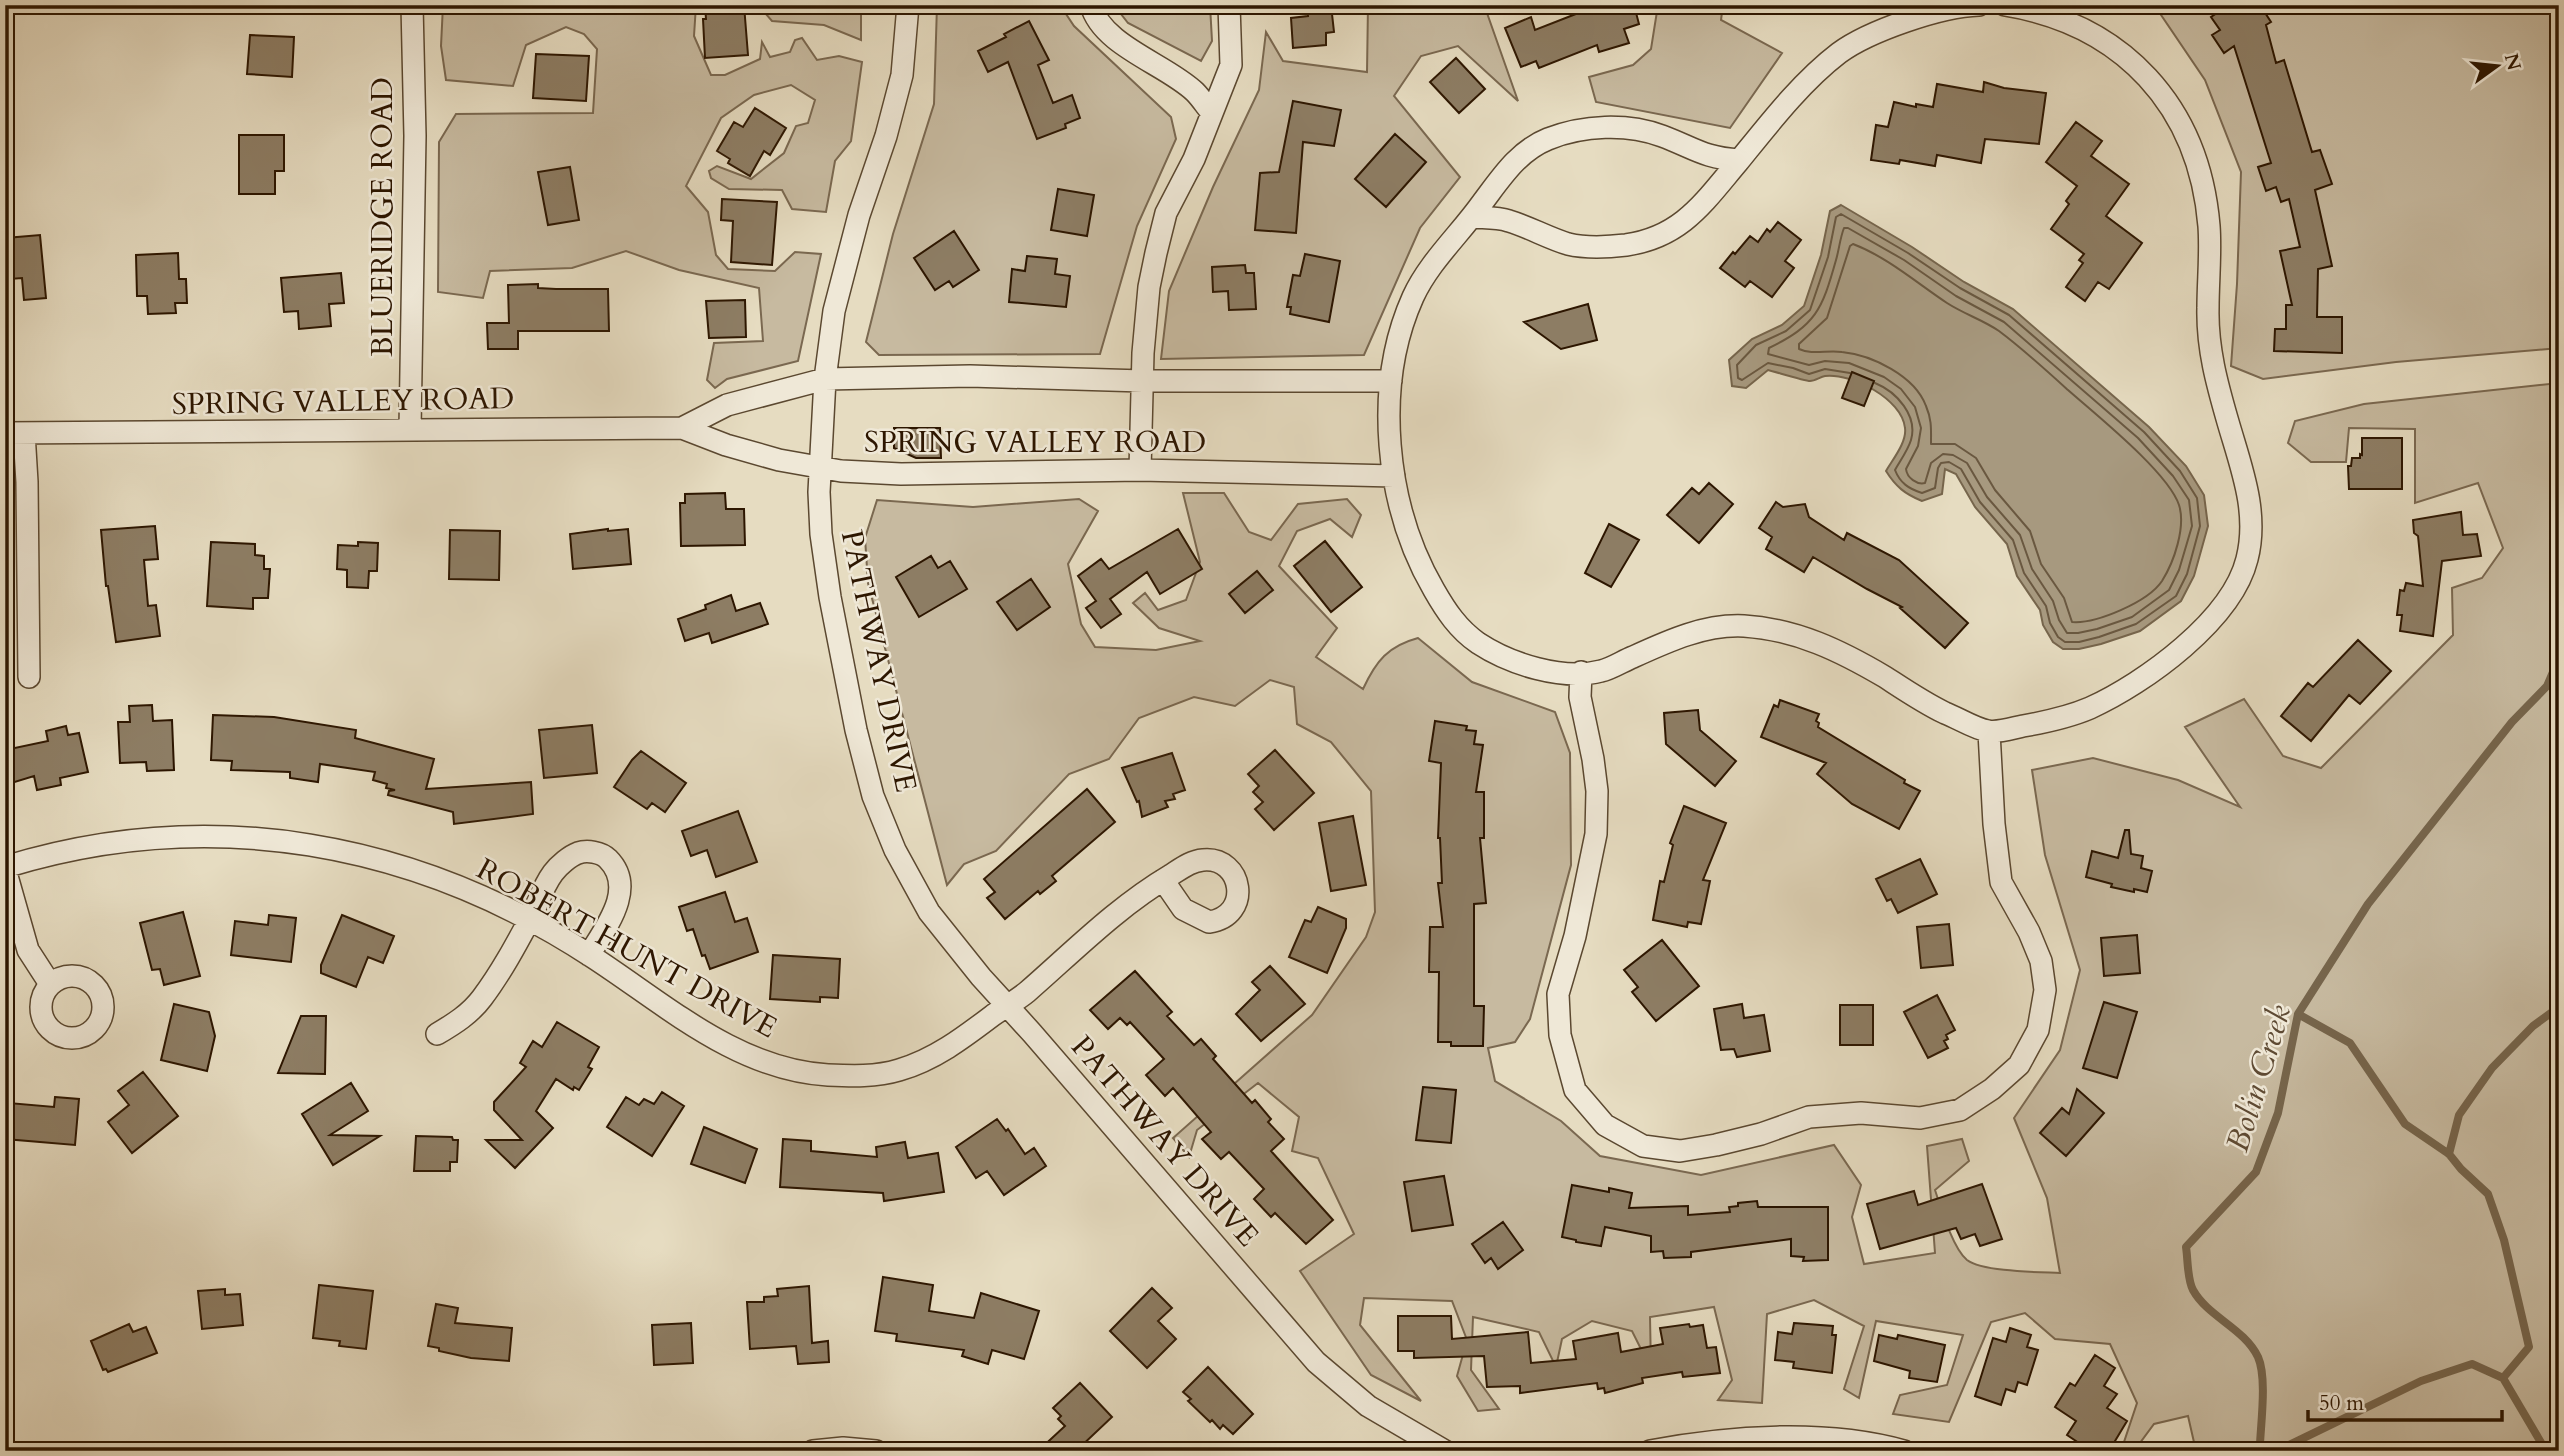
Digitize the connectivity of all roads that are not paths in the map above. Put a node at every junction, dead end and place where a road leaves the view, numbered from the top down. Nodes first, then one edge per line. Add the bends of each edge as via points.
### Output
1 (412, 5) edge
2 (908, 5) edge
3 (1091, 5) edge
4 (1228, 5) edge
5 (1979, 5) edge
6 (2005, 5) edge
7 (1212, 113) junction
8 (1739, 160) junction
9 (1472, 217) junction
10 (824, 379) junction
11 (1143, 381) junction
12 (1391, 381) junction
13 (682, 428) junction
14 (410, 429) junction
15 (14, 433) edge
16 (820, 467) junction
17 (1140, 470) junction
18 (1395, 477) junction
19 (1581, 672) junction
20 (29, 677) dead end
21 (1989, 732) junction
22 (5, 868) edge
23 (1163, 880) dead end
24 (529, 921) junction
25 (589, 955) junction
26 (50, 984) dead end
27 (1006, 1006) junction
28 (437, 1034) dead end
29 (813, 1451) edge
30 (876, 1451) edge
31 (1445, 1451) edge
32 (1650, 1451) edge
33 (1904, 1451) edge

1 - 14 street, BLUERIDGE ROAD via 415,136
2 - 10 street, PATHWAY DRIVE via 902,75 834,311
3 - 7 street via 1111,34 1194,91
4 - 7 street via 1231,65
5 - 8 street via 1927,14 1840,52
6 - 21 street via 2060,18 2098,36 2150,80 2175,115 2204,192 2213,371 2248,491 2251,527 2247,558 2228,601 2153,671 2091,708 2052,721
7 - 11 street via 1166,213 1149,287
8 - 9 street via 1696,213 1647,241 1569,244 1507,220
8 - 9 street via 1702,155 1634,128 1571,132 1545,140 1519,157
9 - 12 street via 1416,291 1401,330
10 - 11 street, SPRING VALLEY ROAD via 970,376
10 - 13 street, SPRING VALLEY ROAD via 727,405
10 - 16 street, PATHWAY DRIVE
11 - 12 street, SPRING VALLEY ROAD
11 - 17 street
12 - 18 street
13 - 14 street, SPRING VALLEY ROAD
13 - 16 street, SPRING VALLEY ROAD via 779,460
14 - 15 street, SPRING VALLEY ROAD
15 - 20 street via 27,482
16 - 17 street, SPRING VALLEY ROAD via 901,474
16 - 27 street, PATHWAY DRIVE via 821,534 830,597 873,796 895,850 929,912
17 - 18 street, SPRING VALLEY ROAD
18 - 19 street via 1406,528 1424,573 1450,617 1472,639 1523,666
19 - 21 street via 1600,671 1673,638 1736,625 1763,628 1828,645 1928,705
19 - 21 street via 1580,697 1597,790 1596,834 1558,994 1560,1035 1575,1090 1605,1125 1643,1146 1680,1151 1760,1135 1809,1117 1861,1113 1920,1118 1960,1110 2019,1065 2038,1030 2045,990 2041,961 2001,882
22 - 24 street, ROBERT HUNT DRIVE via 82,846 159,836 269,839 396,864 463,888
22 - 26 street via 28,950
23 - 27 street, ROBERT HUNT DRIVE
24 - 25 street, ROBERT HUNT DRIVE
24 - 25 street via 554,872 572,855 582,851 605,856 618,874 620,894
24 - 28 street via 483,996 456,1023
25 - 27 street, ROBERT HUNT DRIVE via 726,1046 780,1067 824,1075 870,1076 926,1060
27 - 31 street, PATHWAY DRIVE via 1316,1362 1368,1406
29 - 30 street
32 - 33 street via 1765,1437 1849,1441

